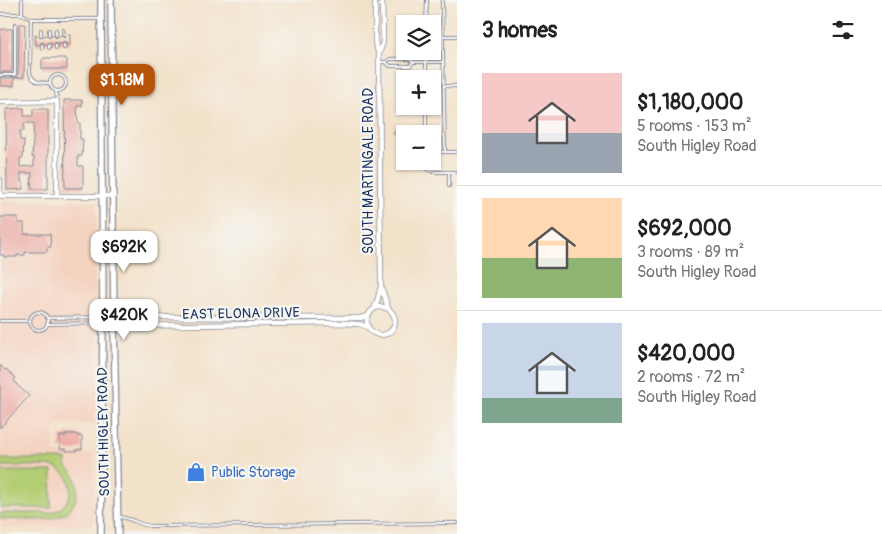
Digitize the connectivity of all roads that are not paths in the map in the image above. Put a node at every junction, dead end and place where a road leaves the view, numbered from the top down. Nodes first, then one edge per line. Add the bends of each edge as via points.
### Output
1 (22, 0) edge
2 (101, 0) edge
3 (111, 0) edge
4 (375, 0) edge
5 (382, 0) edge
6 (426, 0) edge
7 (442, 0) edge
8 (0, 14) edge
9 (22, 14) junction
10 (426, 15) edge
11 (31, 19) junction
12 (101, 19) junction
13 (15, 24) dead end
14 (41, 30) dead end
15 (49, 30) dead end
16 (56, 30) dead end
17 (63, 30) dead end
18 (41, 35) dead end
19 (49, 35) dead end
20 (56, 35) dead end
21 (64, 35) dead end
22 (443, 36) junction
23 (457, 36) edge
24 (379, 55) junction
25 (379, 62) junction
26 (386, 62) junction
27 (413, 62) junction
28 (426, 62) junction
29 (443, 62) junction
30 (426, 70) edge
31 (0, 75) edge
32 (101, 82) junction
33 (112, 82) junction
34 (50, 83) junction
35 (444, 86) junction
36 (457, 86) edge
37 (56, 91) junction
38 (56, 101) junction
39 (0, 102) edge
40 (441, 152) edge
41 (445, 152) junction
42 (457, 152) edge
43 (430, 170) edge
44 (449, 172) junction
45 (457, 172) edge
46 (0, 180) edge
47 (449, 186) dead end
48 (0, 196) edge
49 (58, 196) junction
50 (102, 196) junction
51 (113, 196) junction
52 (381, 286) junction
53 (374, 309) junction
54 (389, 310) junction
55 (368, 316) junction
56 (47, 318) junction
57 (103, 320) junction
58 (114, 320) junction
59 (0, 321) edge
60 (30, 321) junction
61 (47, 324) junction
62 (368, 327) junction
63 (118, 517) junction
64 (457, 523) edge
65 (101, 534) edge
66 (118, 534) edge

1 - 9 lane
2 - 12 main road, SOUTH HIGLEY ROAD
3 - 33 main road, SOUTH HIGLEY ROAD
4 - 24 street, SOUTH MARTINGALE ROAD via 375,42
5 - 24 street, SOUTH MARTINGALE ROAD
6 - 10 lane
7 - 22 lane
8 - 9 lane
9 - 11 lane
11 - 12 lane
11 - 34 lane via 30,73 38,82
12 - 32 main road, SOUTH HIGLEY ROAD
13 - 31 lane via 15,75
14 - 18 lane
15 - 19 lane
16 - 20 lane
17 - 21 lane
22 - 23 lane
22 - 29 lane
24 - 25 street, SOUTH MARTINGALE ROAD
25 - 26 lane
25 - 52 street, SOUTH MARTINGALE ROAD
26 - 27 lane via 390,58
26 - 27 lane via 390,66 410,66
27 - 28 lane
28 - 29 lane
28 - 30 lane
29 - 35 lane
32 - 33 lane
32 - 50 main road, SOUTH HIGLEY ROAD
33 - 51 main road, SOUTH HIGLEY ROAD
34 - 37 lane
34 - 37 lane via 56,75 66,78 66,86
35 - 36 lane
35 - 41 lane
37 - 38 lane
38 - 39 street
38 - 49 street
40 - 41 lane
41 - 42 lane
43 - 44 lane
44 - 45 lane
44 - 47 lane
46 - 48 street
48 - 49 street
49 - 50 street
50 - 51 street
50 - 57 main road, SOUTH HIGLEY ROAD
51 - 58 main road, SOUTH HIGLEY ROAD
52 - 53 street, SOUTH MARTINGALE ROAD
52 - 54 street, SOUTH MARTINGALE ROAD
53 - 54 street via 382,307
53 - 55 street
54 - 62 street via 395,322 392,330 379,335
55 - 58 street, EAST ELONA DRIVE
55 - 62 street
56 - 57 lane
56 - 60 lane via 36,313
56 - 61 lane
57 - 58 lane
57 - 58 lane
57 - 61 lane
57 - 65 main road, SOUTH HIGLEY ROAD
58 - 62 street, EAST ELONA DRIVE via 125,326 359,324
58 - 63 main road, SOUTH HIGLEY ROAD
59 - 60 lane
60 - 61 lane via 36,329
63 - 64 lane via 129,518 145,526
63 - 66 main road, SOUTH HIGLEY ROAD

